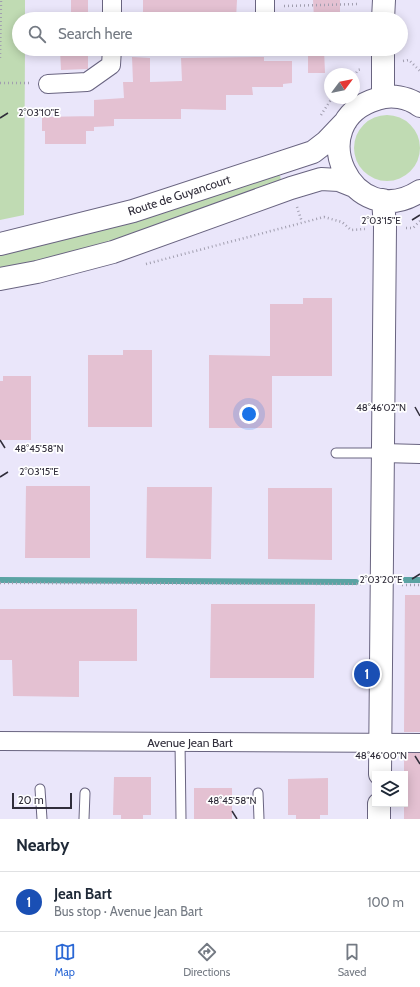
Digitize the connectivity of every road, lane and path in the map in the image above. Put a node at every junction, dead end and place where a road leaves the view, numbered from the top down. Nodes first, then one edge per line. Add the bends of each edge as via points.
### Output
1 (1, 0) edge
2 (112, 0) edge
3 (384, 0) edge
4 (358, 4) dead end
5 (265, 8) edge
6 (112, 12) edge
7 (383, 12) edge
8 (112, 56) edge
9 (383, 56) edge
10 (0, 58) edge
11 (0, 83) edge
12 (48, 84) joint
13 (383, 97) junction
14 (418, 104) edge
15 (346, 121) junction
16 (354, 186) junction
17 (420, 191) edge
18 (383, 200) junction
19 (420, 221) edge
20 (384, 227) junction
21 (0, 244) edge
22 (144, 265) dead end
23 (0, 279) edge
24 (336, 453) dead end
25 (383, 453) junction
26 (420, 454) edge
27 (0, 583) edge
28 (381, 585) junction
29 (0, 741) edge
30 (180, 742) junction
31 (380, 742) junction
32 (420, 743) edge
33 (380, 771) edge
34 (40, 789) dead end
35 (85, 793) dead end
36 (258, 793) dead end
37 (379, 807) edge
38 (42, 819) edge
39 (84, 819) edge
40 (181, 819) edge
41 (259, 819) edge
42 (379, 819) edge

1 - 10 path
2 - 6 street
3 - 7 main road
4 - 5 path
8 - 12 street via 111,66 87,82
9 - 13 main road
11 - 12 path
13 - 14 main road via 399,97
13 - 15 main road, Route de Guyancourt via 368,101
15 - 16 main road via 339,138 338,155 344,172
15 - 21 main road, Route de Guyancourt via 313,152 133,211
16 - 18 main road via 367,196
16 - 23 main road via 339,180 321,179 113,252
17 - 18 main road via 398,200
18 - 20 main road
19 - 20 path via 413,228
20 - 22 path via 352,230 342,222 324,217
20 - 25 main road
24 - 25 lane
25 - 26 street
25 - 28 main road
27 - 28 path
28 - 31 main road
29 - 30 street, Avenue Jean Bart
30 - 31 street, Avenue Jean Bart
30 - 40 lane
31 - 32 street, Avenue Jean Bart
31 - 33 main road
34 - 38 lane
35 - 39 lane
36 - 41 lane
37 - 42 main road

